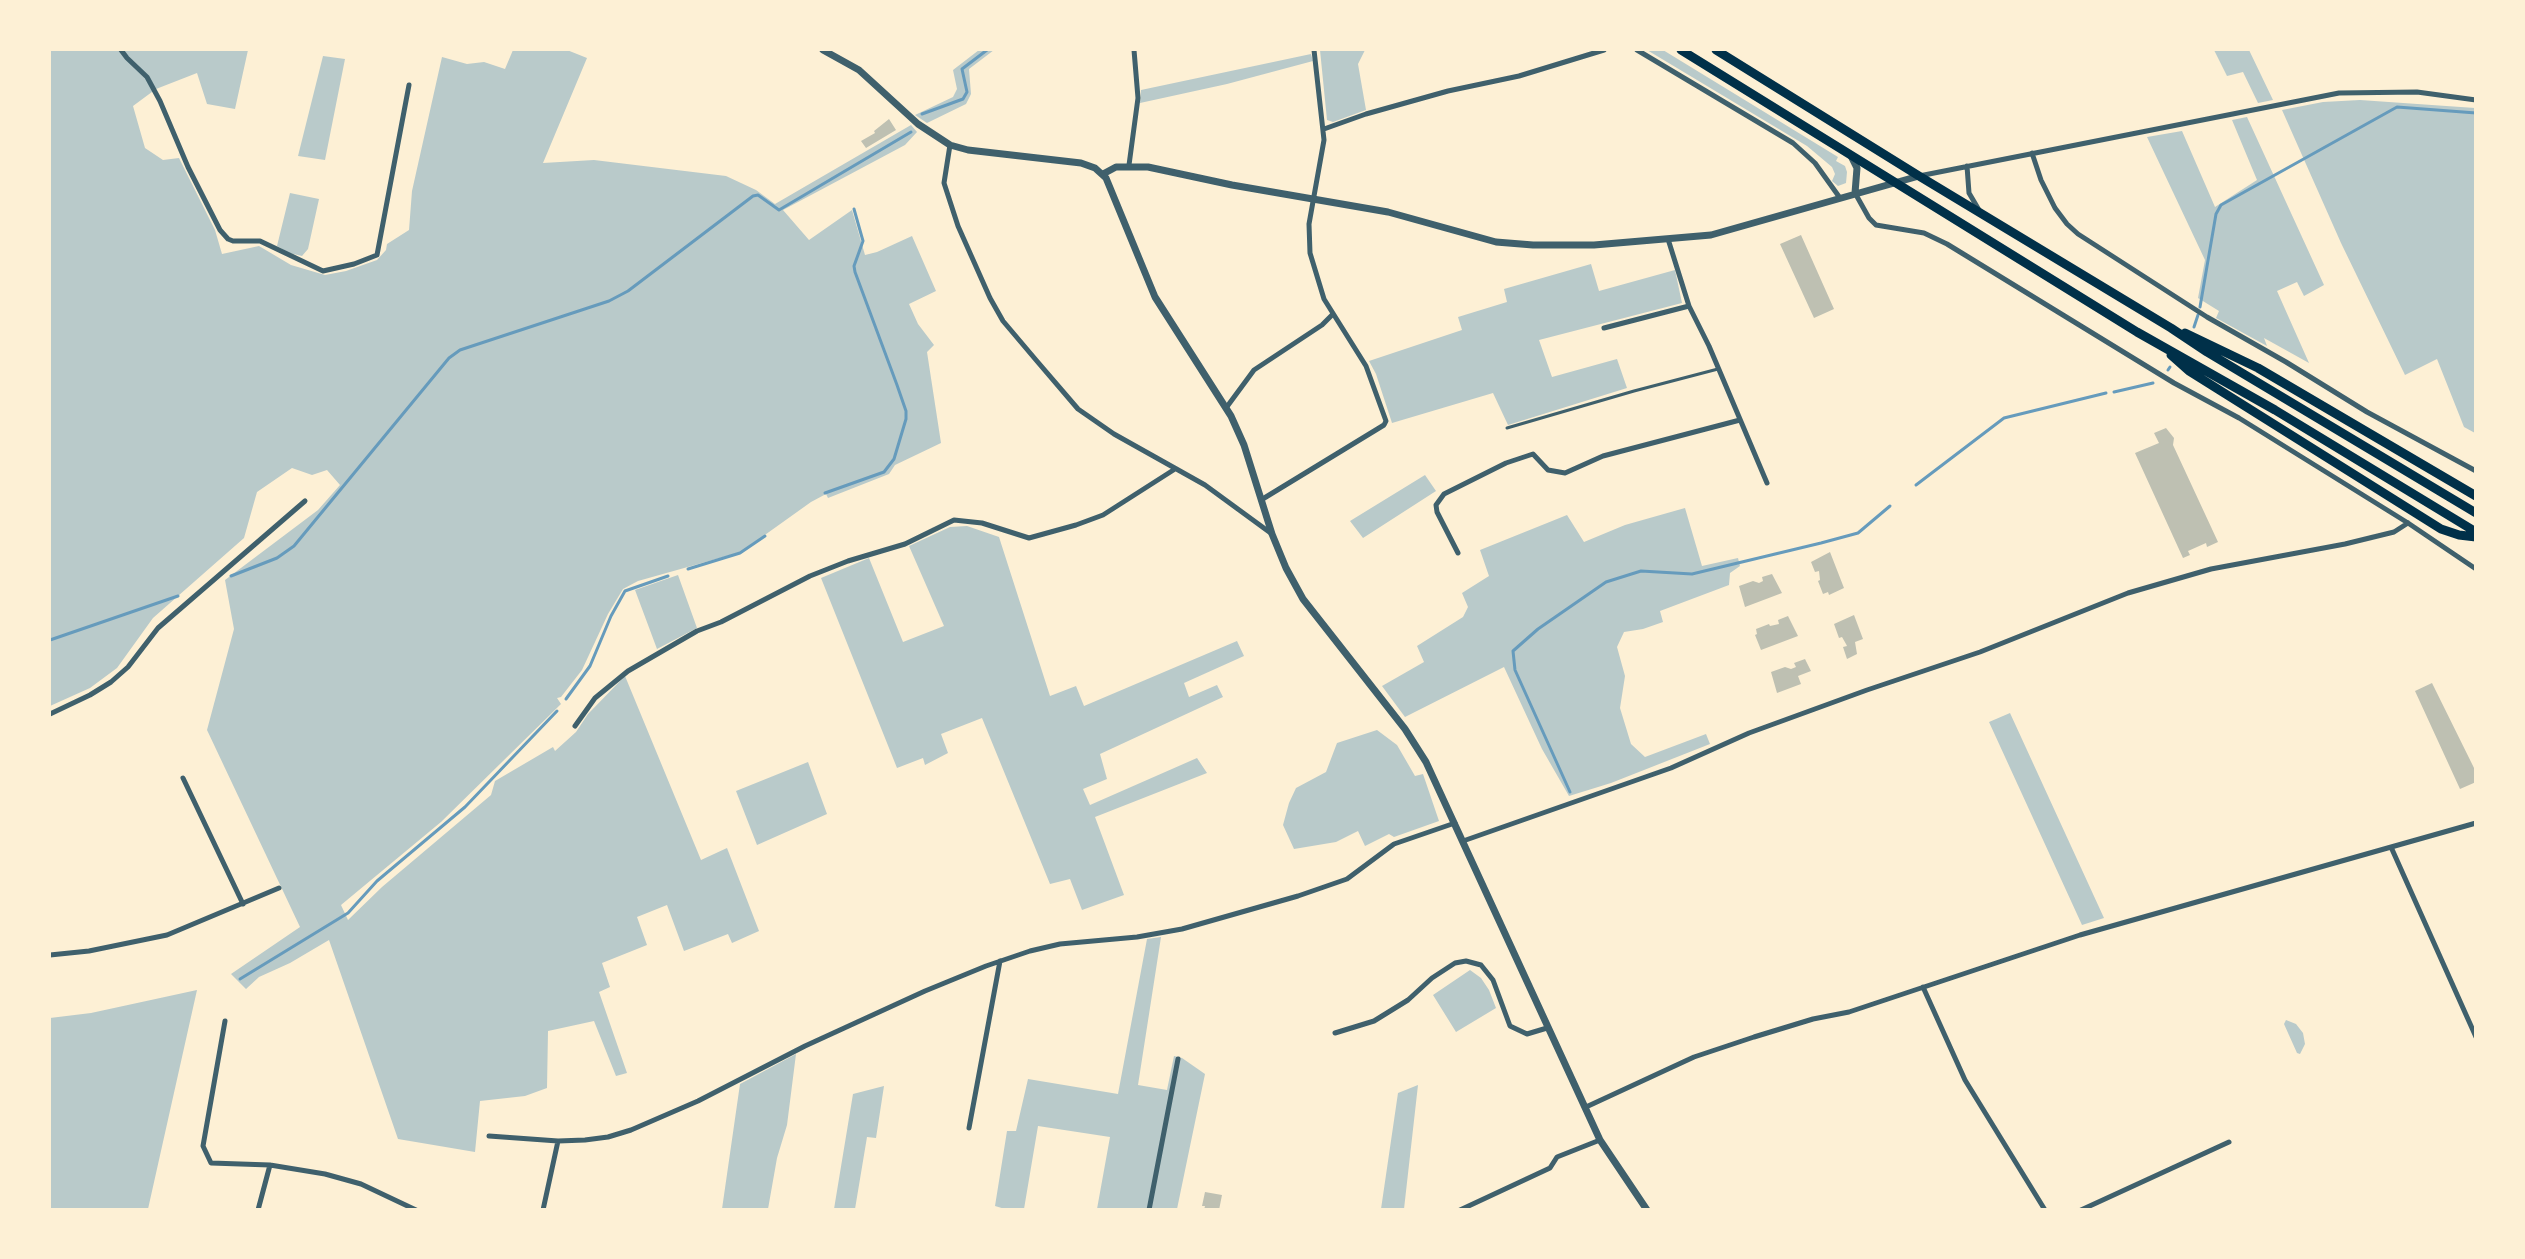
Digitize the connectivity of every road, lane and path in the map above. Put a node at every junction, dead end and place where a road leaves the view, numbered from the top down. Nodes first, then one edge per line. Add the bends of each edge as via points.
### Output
1 (121, 50) edge
2 (823, 50) edge
3 (1134, 50) edge
4 (1314, 50) edge
5 (1604, 50) edge
6 (1637, 50) edge
7 (1681, 50) edge
8 (1716, 50) edge
9 (409, 85) dead end
10 (2475, 100) edge
11 (1324, 129) junction
12 (950, 145) junction
13 (1847, 152) junction
14 (2032, 153) junction
15 (1129, 165) junction
16 (1967, 166) junction
17 (1103, 174) junction
18 (1919, 176) junction
19 (1895, 181) junction
20 (1856, 194) junction
21 (1840, 198) junction
22 (1314, 200) junction
23 (1982, 213) junction
24 (1668, 240) junction
25 (1689, 306) junction
26 (1332, 315) junction
27 (1604, 328) dead end
28 (2171, 328) junction
29 (2160, 346) junction
30 (1718, 369) junction
31 (1226, 408) junction
32 (1740, 420) junction
33 (1507, 428) dead end
34 (1174, 470) junction
35 (2475, 471) edge
36 (1767, 483) dead end
37 (2475, 496) edge
38 (1261, 500) junction
39 (305, 501) dead end
40 (2475, 513) edge
41 (2408, 523) junction
42 (2475, 532) edge
43 (1272, 534) junction
44 (2475, 537) edge
45 (1458, 553) dead end
46 (2475, 569) edge
47 (50, 714) edge
48 (575, 726) dead end
49 (183, 778) dead end
50 (1455, 823) junction
51 (2475, 823) edge
52 (1463, 841) junction
53 (2391, 847) junction
54 (279, 888) dead end
55 (243, 904) junction
56 (50, 955) edge
57 (1000, 961) junction
58 (1923, 987) junction
59 (225, 1021) dead end
60 (1547, 1028) junction
61 (1335, 1033) dead end
62 (2475, 1037) edge
63 (1178, 1059) dead end
64 (1586, 1107) junction
65 (969, 1128) dead end
66 (489, 1136) dead end
67 (1600, 1140) junction
68 (558, 1141) junction
69 (2229, 1142) dead end
70 (270, 1165) junction
71 (402, 1207) edge
72 (258, 1209) edge
73 (416, 1209) edge
74 (543, 1209) edge
75 (1149, 1209) edge
76 (1460, 1209) edge
77 (1647, 1209) edge
78 (2045, 1209) edge
79 (2081, 1209) edge

1 - 9 street via 147,77 188,167 228,239 260,241 323,271 377,255
2 - 12 street via 859,70 918,124
3 - 15 street via 1138,98
4 - 11 street
5 - 11 street via 1519,76 1366,114
6 - 21 street via 1793,143 1815,163
7 - 13 main road
8 - 18 main road
10 - 14 street via 2417,92 2339,93
11 - 22 street
12 - 17 street via 1081,163
12 - 34 street via 944,183 949,205 1003,321 1078,409
13 - 19 main road
13 - 20 street via 1857,168
14 - 16 street
14 - 35 street via 2055,208 2078,234 2206,317
15 - 17 street
15 - 22 street
16 - 18 street
16 - 23 street via 1969,193
17 - 31 street via 1155,297
18 - 19 street
18 - 23 main road
19 - 20 street
19 - 29 main road
20 - 21 street
20 - 41 street via 1876,225 1924,233 1947,244
21 - 24 street via 1727,232
22 - 24 street via 1388,212 1496,242 1594,245
22 - 26 street via 1309,224 1310,252
23 - 28 main road
24 - 25 street
25 - 27 street
25 - 30 street
26 - 31 street via 1254,370
26 - 38 street via 1366,366 1386,421
28 - 37 main road via 2200,338 2258,368
28 - 40 main road
29 - 42 main road via 2226,381
29 - 44 main road via 2189,371 2441,529
30 - 32 street
30 - 33 lane
31 - 38 street via 1244,445
32 - 36 street
32 - 45 street via 1603,456 1565,473 1548,470 1533,454 1506,463 1444,494 1436,505
34 - 43 street via 1205,485
34 - 48 street via 1103,515 1076,525 1029,538 982,523 954,520 905,544 810,576 697,631 628,671 595,698
38 - 43 street
39 - 47 street via 159,628 111,682
41 - 46 street
41 - 52 street via 2394,532 2211,569 2128,593 1980,652 1749,733 1662,771
43 - 50 street via 1303,599 1414,742
49 - 55 street
50 - 52 street
50 - 57 street via 1394,844 1347,879 1298,896 1182,929 1060,944
51 - 53 street
52 - 60 street
53 - 58 street via 2080,935
53 - 62 street
54 - 55 street
55 - 56 street via 156,938
57 - 65 street
57 - 68 street via 925,991 634,1129 608,1137
58 - 64 street via 1694,1057
58 - 78 street via 1965,1080
59 - 70 street via 203,1146 211,1163
60 - 61 street via 1527,1034 1510,1026 1493,980 1480,965 1467,961 1455,963 1374,1021
60 - 64 street
63 - 75 street
64 - 67 street
66 - 68 street
67 - 76 street via 1557,1157 1550,1168
67 - 77 street
68 - 74 street
69 - 79 street
70 - 71 street via 361,1184
70 - 72 street
71 - 73 street

